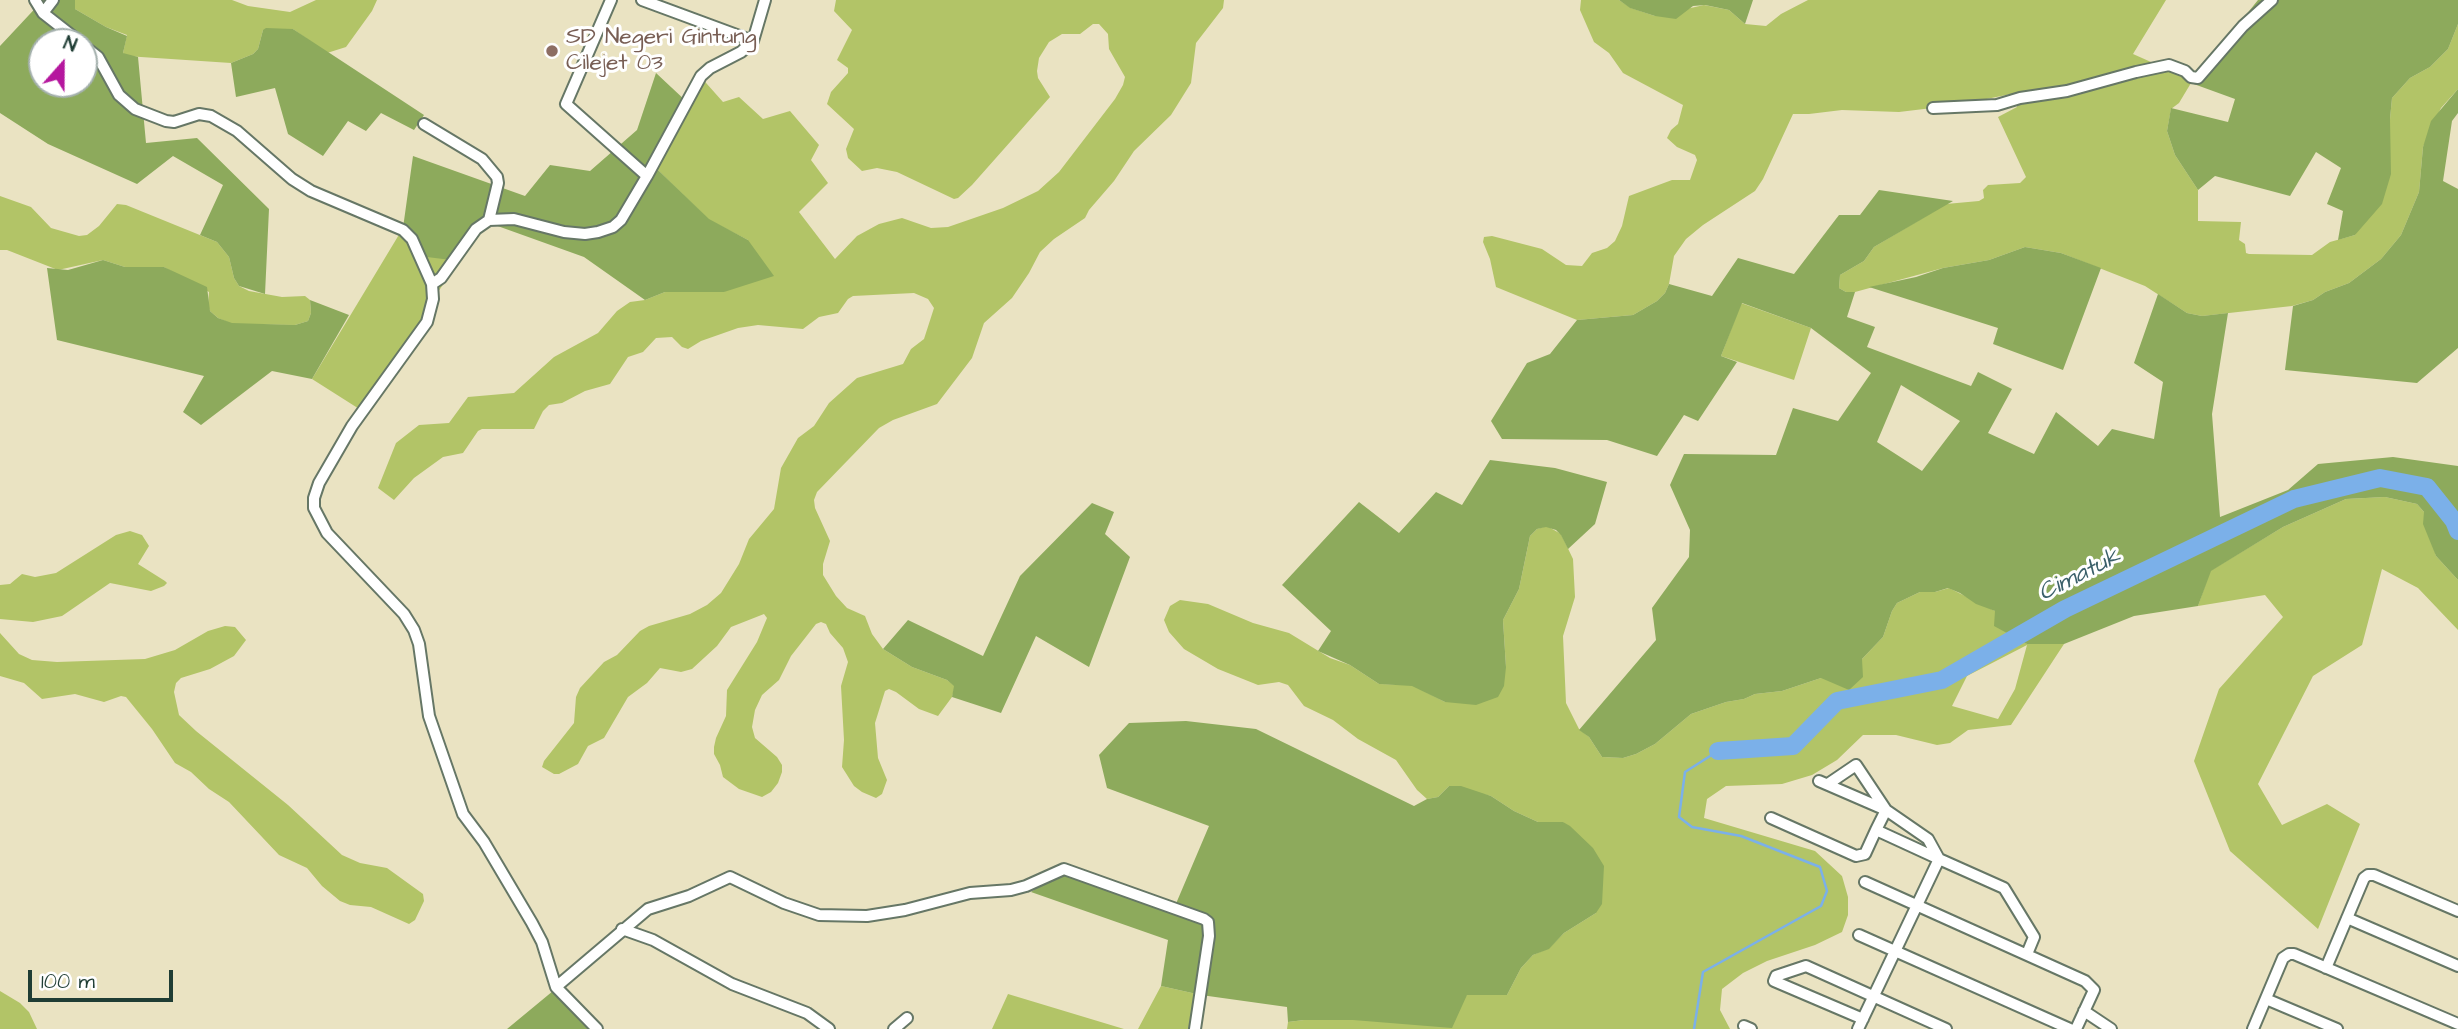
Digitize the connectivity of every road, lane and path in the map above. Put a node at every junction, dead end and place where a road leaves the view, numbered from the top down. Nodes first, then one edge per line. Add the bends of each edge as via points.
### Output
1 (35, 0) edge
2 (53, 0) edge
3 (611, 0) edge
4 (642, 0) edge
5 (765, 0) edge
6 (2272, 0) edge
7 (43, 13) junction
8 (62, 28) edge
9 (753, 41) junction
10 (98, 57) edge
11 (1933, 108) dead end
12 (424, 124) dead end
13 (647, 176) junction
14 (489, 220) junction
15 (432, 284) junction
16 (1886, 810) junction
17 (1771, 818) dead end
18 (1877, 830) junction
19 (1939, 859) junction
20 (1866, 882) dead end
21 (1917, 905) junction
22 (2458, 911) edge
23 (2347, 918) junction
24 (622, 929) junction
25 (1859, 935) dead end
26 (1895, 951) junction
27 (2026, 954) junction
28 (2458, 966) edge
29 (2326, 968) junction
30 (556, 987) junction
31 (1873, 997) junction
32 (2266, 999) junction
33 (2084, 1011) junction
34 (907, 1018) dead end
35 (1860, 1024) edge
36 (2458, 1024) edge
37 (597, 1029) edge
38 (829, 1029) edge
39 (894, 1029) edge
40 (1195, 1029) edge
41 (1946, 1029) edge
42 (2070, 1029) edge
43 (2076, 1029) edge
44 (2111, 1029) edge
45 (2253, 1029) edge
46 (2337, 1029) edge

1 - 7 street
2 - 7 street
3 - 13 street via 566,104
4 - 9 street
5 - 9 street
6 - 11 street via 2198,78 2169,65 1997,105
7 - 8 street
9 - 13 street via 701,76
10 - 15 street via 119,95 135,109 174,122 199,114 211,116 237,131 311,191 403,230 412,239
12 - 14 street via 481,159 497,177
13 - 14 street via 621,220 598,232 564,232 514,219
14 - 15 street via 476,229
15 - 30 street via 427,323 352,426 319,483 314,508 327,533 414,630 429,716 463,814 532,923
16 - 16 street via 1856,765 1824,783
16 - 18 street
16 - 19 street via 1928,839
17 - 18 street via 1856,856 1865,855
18 - 19 street
19 - 21 street
19 - 27 street via 2004,888 2034,937
20 - 21 street
21 - 26 street
21 - 27 street
22 - 23 street via 2368,875
23 - 28 street
23 - 29 street
24 - 30 street
24 - 38 street via 653,940 732,984 807,1013
24 - 40 street via 648,909 689,897 730,877 819,915 867,916 970,892 1011,890 1072,870 1208,922
25 - 26 street
26 - 31 street
26 - 42 street
27 - 33 street via 2085,981 2094,990
29 - 32 street via 2288,954
29 - 36 street
30 - 37 street
31 - 35 street
31 - 35 street via 1805,966 1776,976 1774,981
31 - 41 street
32 - 45 street
32 - 46 street
33 - 43 street
33 - 44 street
34 - 39 street

